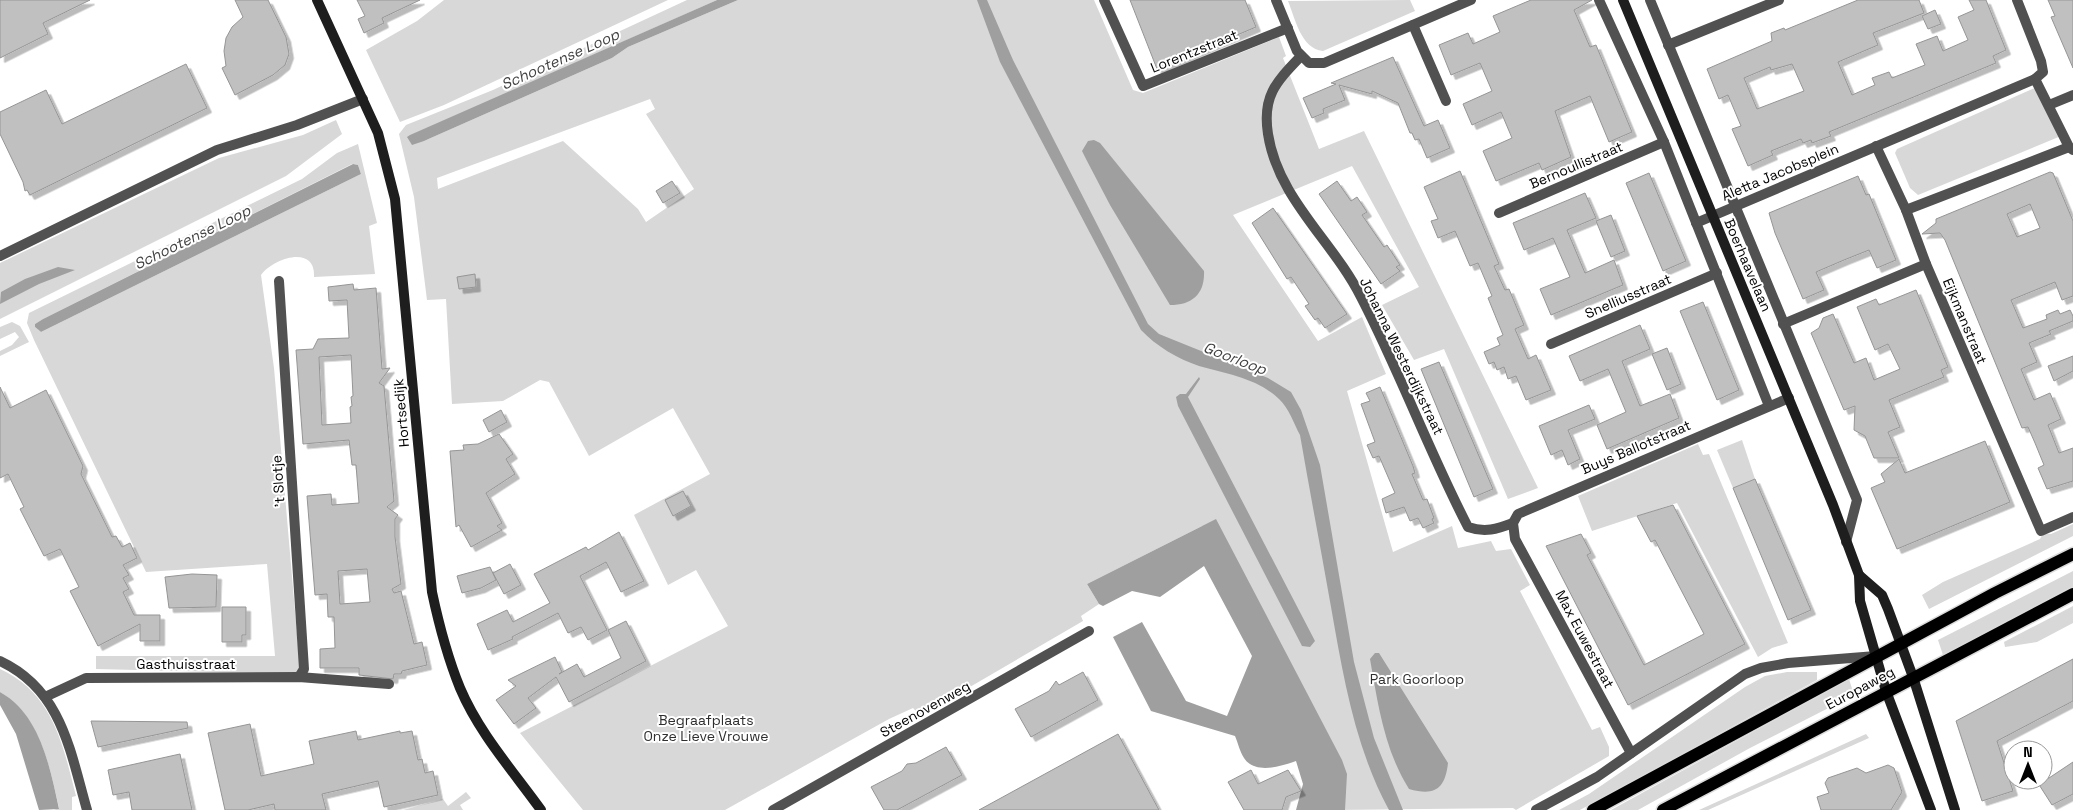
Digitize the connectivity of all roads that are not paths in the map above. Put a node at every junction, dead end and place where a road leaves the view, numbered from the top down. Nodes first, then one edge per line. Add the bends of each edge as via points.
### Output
1 (317, 0) edge
2 (1104, 0) edge
3 (1276, 0) edge
4 (1471, 0) edge
5 (1599, 0) edge
6 (1623, 0) edge
7 (1650, 0) edge
8 (1779, 0) edge
9 (2017, 0) edge
10 (1412, 25) junction
11 (1288, 28) junction
12 (1668, 45) junction
13 (1302, 56) junction
14 (2035, 79) junction
15 (2073, 96) edge
16 (363, 99) junction
17 (1446, 101) dead end
18 (2049, 105) junction
19 (1664, 142) junction
20 (1876, 146) junction
21 (2071, 148) edge
22 (1734, 206) junction
23 (1906, 210) junction
24 (1499, 214) dead end
25 (1712, 215) junction
26 (1696, 223) junction
27 (0, 256) edge
28 (1926, 264) junction
29 (1717, 273) junction
30 (278, 281) dead end
31 (1784, 324) junction
32 (1551, 344) dead end
33 (1789, 398) junction
34 (1769, 406) junction
35 (2073, 517) edge
36 (1513, 523) junction
37 (1846, 542) junction
38 (2073, 554) edge
39 (1859, 576) junction
40 (2073, 594) edge
41 (1089, 631) dead end
42 (1902, 644) junction
43 (1877, 656) junction
44 (0, 661) edge
45 (299, 677) junction
46 (1914, 677) junction
47 (389, 684) dead end
48 (1886, 691) junction
49 (45, 697) junction
50 (1631, 753) junction
51 (87, 810) edge
52 (541, 810) edge
53 (773, 810) edge
54 (1536, 810) edge
55 (1593, 810) edge
56 (1663, 810) edge
57 (1931, 810) edge
58 (1956, 810) edge

1 - 16 main road, Hortsedijk
2 - 11 street, Lorentzstraat via 1143,86
3 - 11 street
4 - 10 street
5 - 19 street
6 - 25 main road, Boerhaavelaan
7 - 12 street, Boerhaavelaan
8 - 12 street
9 - 14 street via 2042,61 2043,72
10 - 13 street via 1324,63 1309,63
10 - 17 street
11 - 13 street
12 - 22 street, Boerhaavelaan
13 - 36 street, Johanna Westerdijkstraat via 1272,89 1267,111 1272,154 1284,186 1360,295 1468,527 1479,531 1495,530
14 - 18 street
14 - 20 street, Aletta Jacobsplein
15 - 18 street
16 - 27 street via 297,126 217,150
16 - 52 main road, Hortsedijk via 378,133 394,199 432,592 443,641 461,689 490,741
18 - 21 street
19 - 24 street, Bernoullistraat
19 - 26 street
20 - 22 street, Aletta Jacobsplein
20 - 23 street
21 - 23 street
22 - 25 street, Aletta Jacobsplein
22 - 31 street, Boerhaavelaan
23 - 28 street
25 - 26 street, Aletta Jacobsplein
25 - 33 main road, Boerhaavelaan
26 - 29 street
28 - 31 street
28 - 35 street, Eijkmanstraat via 2041,531
29 - 32 street, Snelliusstraat
29 - 34 street
30 - 45 street, 't Slotje via 304,669
31 - 37 street, Boerhaavelaan via 1857,500
33 - 34 street, Buys Ballotstraat
33 - 37 main road, Boerhaavelaan
34 - 36 street, Buys Ballotstraat via 1518,514
36 - 50 street, Max Euwestraat via 1515,539
37 - 39 main road, Boerhaavelaan
38 - 42 main road, Europaweg
39 - 42 main road, Boerhaavelaan via 1882,596
39 - 43 main road, Boerhaavelaan via 1860,601
40 - 46 main road, Europaweg
41 - 53 street, Steenovenweg
42 - 43 main road, Europaweg
42 - 46 main road, Boerhaavelaan
43 - 48 main road, Boerhaavelaan
43 - 50 street, Europaweg via 1788,663 1745,674
43 - 55 main road, Europaweg
44 - 49 street via 25,675
45 - 47 street, Gasthuisstraat
45 - 49 street, Gasthuisstraat via 86,678
46 - 48 main road, Europaweg
46 - 58 main road, Boerhaavelaan
48 - 56 main road, Europaweg
48 - 57 main road, Boerhaavelaan
49 - 51 street via 64,729
50 - 54 street, Europaweg via 1597,777

